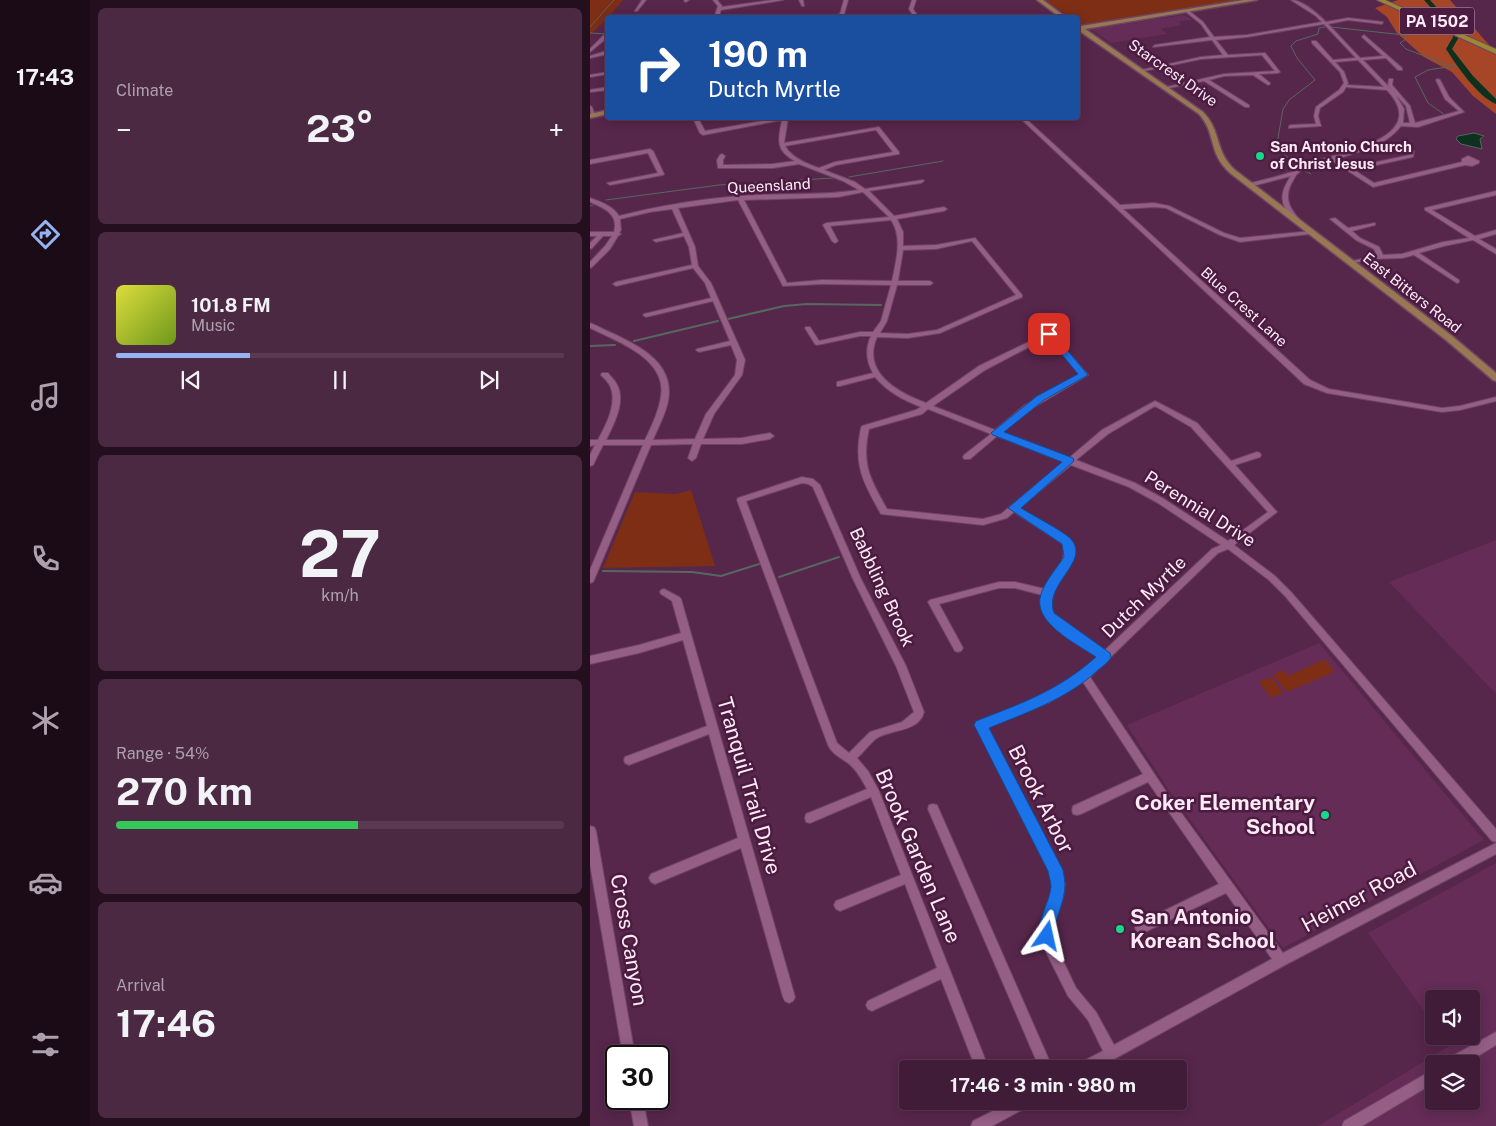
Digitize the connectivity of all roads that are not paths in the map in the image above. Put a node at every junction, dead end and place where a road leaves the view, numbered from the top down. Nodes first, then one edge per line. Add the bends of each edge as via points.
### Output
1 (644, 0) edge
2 (715, 0) edge
3 (781, 0) edge
4 (846, 0) edge
5 (914, 0) edge
6 (1040, 0) edge
7 (1254, 0) edge
8 (1292, 0) edge
9 (1388, 0) edge
10 (1398, 0) edge
11 (1377, 1) edge
12 (761, 3) junction
13 (719, 9) junction
14 (636, 10) dead end
15 (762, 11) dead end
16 (1188, 11) junction
17 (717, 15) edge
18 (841, 15) edge
19 (915, 15) edge
20 (1061, 15) edge
21 (1382, 23) dead end
22 (1325, 24) junction
23 (1080, 28) edge
24 (1080, 29) edge
25 (605, 36) edge
26 (1364, 36) dead end
27 (1213, 38) junction
28 (600, 41) junction
29 (605, 42) edge
30 (1314, 42) dead end
31 (1485, 43) junction
32 (1155, 46) dead end
33 (1496, 47) edge
34 (605, 52) edge
35 (1496, 52) edge
36 (591, 54) edge
37 (1226, 56) junction
38 (1386, 57) junction
39 (1359, 59) junction
40 (1332, 61) junction
41 (1400, 69) dead end
42 (1142, 70) junction
43 (1254, 73) junction
44 (605, 74) edge
45 (590, 76) edge
46 (1205, 79) junction
47 (1391, 80) dead end
48 (1438, 80) dead end
49 (1268, 84) dead end
50 (1345, 86) junction
51 (1167, 87) junction
52 (605, 88) edge
53 (1388, 89) junction
54 (590, 91) edge
55 (1247, 106) dead end
56 (590, 107) edge
57 (605, 113) edge
58 (592, 115) edge
59 (697, 120) edge
60 (775, 120) edge
61 (786, 120) edge
62 (1025, 120) edge
63 (1214, 123) junction
64 (1401, 124) junction
65 (1413, 125) junction
66 (1291, 126) dead end
67 (1221, 130) dead end
68 (782, 145) junction
69 (1412, 152) dead end
70 (722, 156) dead end
71 (1331, 158) junction
72 (590, 162) edge
73 (800, 162) junction
74 (1465, 163) dead end
75 (820, 170) junction
76 (1349, 170) junction
77 (1296, 172) junction
78 (921, 181) dead end
79 (610, 184) dead end
80 (1249, 185) junction
81 (866, 191) junction
82 (1495, 192) edge
83 (740, 198) junction
84 (590, 200) edge
85 (1120, 207) junction
86 (676, 208) junction
87 (944, 209) dead end
88 (618, 218) junction
89 (894, 218) junction
90 (1333, 219) dead end
91 (1373, 224) dead end
92 (1349, 230) junction
93 (1310, 232) junction
94 (1496, 232) edge
95 (590, 234) edge
96 (618, 234) junction
97 (686, 234) junction
98 (601, 235) junction
99 (1474, 238) junction
100 (656, 240) dead end
101 (835, 241) dead end
102 (590, 247) edge
103 (901, 248) junction
104 (1414, 252) junction
105 (1496, 252) edge
106 (1381, 257) junction
107 (1350, 263) junction
108 (590, 266) edge
109 (695, 266) junction
110 (1457, 280) dead end
111 (893, 283) junction
112 (930, 283) dead end
113 (616, 284) dead end
114 (785, 285) joint
115 (714, 299) junction
116 (646, 315) dead end
117 (590, 325) edge
118 (808, 328) dead end
119 (876, 333) junction
120 (732, 342) junction
121 (699, 350) dead end
122 (877, 374) junction
123 (605, 375) dead end
124 (1496, 378) edge
125 (840, 384) dead end
126 (714, 394) dead end
127 (723, 396) junction
128 (1496, 399) edge
129 (928, 407) junction
130 (996, 433) junction
131 (770, 436) dead end
132 (699, 441) junction
133 (600, 442) junction
134 (648, 442) junction
135 (590, 443) edge
136 (1257, 454) dead end
137 (967, 457) dead end
138 (692, 458) dead end
139 (1069, 461) junction
140 (590, 462) edge
141 (1230, 464) junction
142 (741, 500) joint
143 (1014, 508) junction
144 (1228, 545) junction
145 (1070, 550) joint
146 (590, 580) edge
147 (664, 592) dead end
148 (1047, 594) junction
149 (686, 635) junction
150 (958, 648) dead end
151 (1105, 657) junction
152 (590, 660) edge
153 (1084, 676) junction
154 (981, 725) joint
155 (712, 728) junction
156 (850, 759) junction
157 (629, 760) dead end
158 (1149, 776) junction
159 (874, 791) junction
160 (933, 809) dead end
161 (1077, 810) dead end
162 (810, 818) dead end
163 (590, 831) edge
164 (1496, 838) edge
165 (745, 841) junction
166 (1496, 848) edge
167 (655, 878) dead end
168 (907, 878) junction
169 (1228, 886) junction
170 (840, 905) dead end
171 (1141, 928) dead end
172 (1281, 961) junction
173 (944, 971) junction
174 (789, 997) dead end
175 (872, 1005) dead end
176 (1496, 1038) edge
177 (627, 1045) edge
178 (1111, 1053) junction
179 (1467, 1055) edge
180 (979, 1060) edge
181 (1043, 1060) edge
182 (1099, 1060) edge
183 (1425, 1080) edge
184 (638, 1110) edge
185 (996, 1110) edge
186 (641, 1126) edge
187 (978, 1126) edge
188 (1349, 1126) edge

1 - 14 street
2 - 13 street
3 - 12 street
4 - 18 street
5 - 19 street via 910,9
6 - 20 main road
7 - 16 main road
8 - 22 street via 1313,12
9 - 31 highway, PA 1502
10 - 31 highway
11 - 35 highway, PA 1502
12 - 13 street
12 - 15 street
13 - 17 street
16 - 23 main road
16 - 27 street
21 - 22 street via 1350,19
22 - 27 street
22 - 39 street
24 - 42 main road, Starcrest Drive
25 - 28 street
26 - 38 street
27 - 32 street
27 - 37 street
28 - 29 street
28 - 36 street
30 - 40 street
31 - 33 highway, PA 1502
34 - 36 street
37 - 42 street
37 - 43 street via 1263,54 1278,72
38 - 39 street
38 - 41 street
39 - 40 street
39 - 53 street
40 - 50 street via 1344,75
42 - 51 main road, Starcrest Drive
43 - 46 street
43 - 49 street
44 - 45 street
46 - 51 street
46 - 55 street
47 - 65 street via 1390,85 1408,106
48 - 65 street via 1448,100 1462,112
50 - 53 street
50 - 66 street via 1318,107 1319,125
51 - 63 main road, Starcrest Drive
52 - 54 street
53 - 64 street via 1401,105
56 - 58 street
57 - 58 main road
59 - 60 street via 703,133
61 - 68 street
62 - 85 street, Blue Crest Lane
63 - 67 main road, Starcrest Drive
63 - 80 main road, Starcrest Drive via 1220,159
64 - 65 street
64 - 71 street via 1375,144
68 - 73 street via 787,154
68 - 75 street via 877,128 897,153 835,164
69 - 76 street via 1411,156
70 - 73 street via 720,167
71 - 76 street
71 - 77 street
72 - 79 street via 650,151 661,174
73 - 75 street
74 - 76 street via 1374,185
75 - 81 street
77 - 80 street
77 - 93 street via 1287,185 1286,204 1291,214
78 - 81 street, Queensland
80 - 93 main road, Starcrest Drive
81 - 83 street, Queensland
81 - 89 street
82 - 99 street via 1427,209
83 - 86 street, Queensland
83 - 114 street
84 - 88 street via 608,208
85 - 93 street via 1167,207 1240,240
85 - 128 street, Blue Crest Lane via 1316,388 1442,410
86 - 88 street, Queensland
86 - 97 street
87 - 89 street
88 - 96 street
89 - 101 street via 826,226
89 - 103 street via 900,230
90 - 92 street
91 - 92 street
92 - 106 street via 1358,239 1377,248
93 - 107 main road, East Bitters Road
94 - 99 street
95 - 98 street
96 - 98 street
96 - 108 street via 610,247
97 - 100 street
97 - 109 street
98 - 102 street
99 - 104 street
99 - 105 street
103 - 111 street
103 - 119 street via 936,247 973,239 1020,296 938,332 908,336
104 - 106 street
104 - 110 street
106 - 107 street
107 - 124 main road, East Bitters Road
109 - 113 street
109 - 115 street
111 - 112 street
111 - 114 street
111 - 119 street via 884,320
115 - 116 street
115 - 120 street
117 - 134 street via 642,352 660,370 665,398
118 - 119 street via 817,343
119 - 122 street via 870,352
120 - 121 street
120 - 127 street via 741,360 741,371
122 - 125 street
122 - 129 street, Perennial Drive via 897,393
123 - 133 street via 614,384 617,400
126 - 127 street
127 - 132 street via 706,420
129 - 130 street, Perennial Drive
129 - 130 street via 982,368 1049,334 1084,375 1041,398
129 - 143 street via 915,414 865,428 860,451 862,468 884,512 982,522 995,520
130 - 137 street
130 - 139 street, Perennial Drive
131 - 132 street via 742,441
132 - 134 street
132 - 138 street
133 - 134 street
133 - 135 street
133 - 140 street
134 - 146 street
136 - 141 street
139 - 141 street via 1105,432 1155,403 1194,425
139 - 143 street
139 - 144 street, Perennial Drive via 1147,492
141 - 144 street, Dutch Myrtle via 1273,512
142 - 156 street, Brook Garden Lane via 833,745
142 - 156 street, Babbling Brook via 802,480 816,485 861,587 901,666 918,716 905,725 874,735
143 - 145 street via 1058,535
144 - 151 street, Dutch Myrtle via 1215,551
144 - 164 street, Perennial Drive via 1255,563 1288,594
145 - 148 street via 1068,562
147 - 149 street, Tranquil Trail Drive via 676,599
148 - 150 street via 998,585 933,602
148 - 151 street via 1045,604 1049,615
149 - 152 street via 639,650
149 - 155 street, Tranquil Trail Drive
151 - 153 street, Dutch Myrtle
153 - 154 street, Dutch Myrtle via 1047,699
153 - 158 street
154 - 178 street, Brook Arbor via 1055,870 1056,898 1047,924 1050,948 1072,992 1092,1016
155 - 157 street
155 - 165 street, Tranquil Trail Drive
156 - 159 street, Brook Garden Lane via 864,773
158 - 161 street
158 - 169 street
159 - 162 street
159 - 168 street, Brook Garden Lane
160 - 181 street
163 - 177 street, Cross Canyon
165 - 167 street
165 - 174 street, Tranquil Trail Drive
166 - 172 street, Heimer Road
168 - 170 street
168 - 173 street, Brook Garden Lane
169 - 171 street
169 - 172 street
172 - 178 street, Heimer Road
173 - 175 street
173 - 180 street, Brook Garden Lane
176 - 179 street
178 - 182 street, Heimer Road
183 - 188 street
184 - 186 street
185 - 187 street

